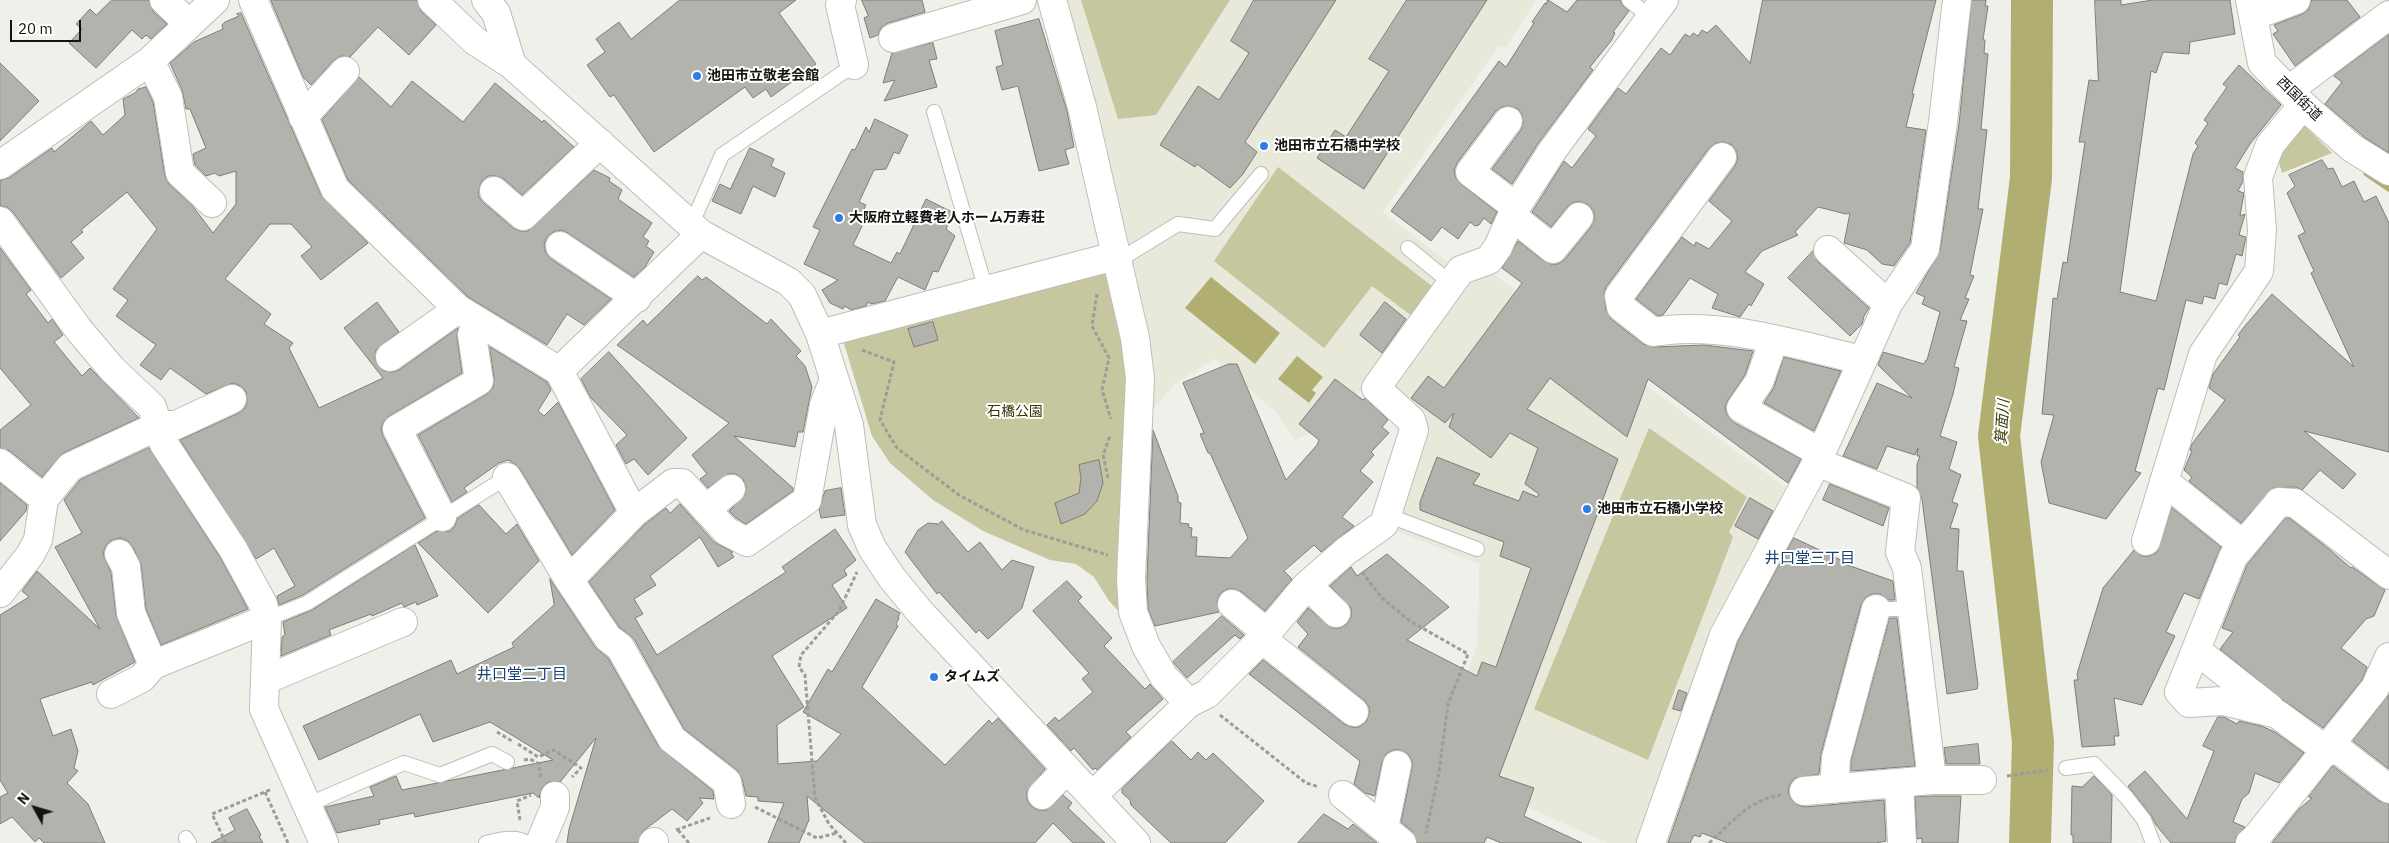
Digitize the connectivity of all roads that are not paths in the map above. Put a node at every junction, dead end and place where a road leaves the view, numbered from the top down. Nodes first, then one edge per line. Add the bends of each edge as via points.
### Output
1 (164, 0) edge
2 (215, 0) edge
3 (253, 0) edge
4 (432, 0) edge
5 (486, 0) edge
6 (842, 0) edge
7 (1022, 0) edge
8 (1052, 0) edge
9 (1629, 0) edge
10 (1957, 0) edge
11 (2296, 0) edge
12 (974, 6) edge
13 (2251, 8) edge
14 (1657, 9) edge
15 (2381, 13) edge
16 (189, 24) junction
17 (893, 38) dead end
18 (150, 61) junction
19 (854, 64) joint
20 (512, 65) junction
21 (345, 71) dead end
22 (2296, 98) junction
23 (934, 112) dead end
24 (303, 117) junction
25 (1508, 121) dead end
26 (600, 144) junction
27 (1722, 157) dead end
28 (0, 165) edge
29 (2389, 171) edge
30 (1261, 174) dead end
31 (494, 190) dead end
32 (212, 203) dead end
33 (1514, 211) junction
34 (1579, 217) dead end
35 (0, 221) edge
36 (699, 223) junction
37 (560, 246) dead end
38 (1408, 248) dead end
39 (1828, 250) dead end
40 (1110, 259) junction
41 (1452, 284) junction
42 (986, 290) junction
43 (637, 298) junction
44 (1888, 304) junction
45 (468, 315) junction
46 (820, 334) junction
47 (1774, 340) junction
48 (390, 357) dead end
49 (1862, 360) junction
50 (559, 371) junction
51 (834, 379) junction
52 (232, 399) dead end
53 (160, 425) junction
54 (1819, 457) junction
55 (0, 463) edge
56 (507, 477) joint
57 (2164, 482) junction
58 (731, 489) dead end
59 (44, 499) junction
60 (706, 509) junction
61 (634, 513) junction
62 (1387, 515) junction
63 (442, 517) junction
64 (2146, 541) dead end
65 (2243, 545) junction
66 (1477, 549) dead end
67 (118, 565) dead end
68 (2389, 575) edge
69 (569, 580) junction
70 (1307, 585) junction
71 (0, 593) edge
72 (1232, 604) dead end
73 (1876, 609) joint
74 (1912, 609) junction
75 (1336, 613) dead end
76 (267, 619) junction
77 (403, 622) dead end
78 (1264, 636) junction
79 (2196, 650) junction
80 (2389, 657) edge
81 (153, 666) junction
82 (265, 680) junction
83 (111, 694) dead end
84 (1192, 702) junction
85 (1354, 712) dead end
86 (2276, 714) junction
87 (2326, 750) junction
88 (508, 762) road end
89 (1397, 765) dead end
90 (2066, 768) road end
91 (1066, 770) junction
92 (1932, 780) junction
93 (1982, 780) road end
94 (1899, 783) junction
95 (1834, 789) junction
96 (2389, 789) edge
97 (544, 791) road end
98 (1804, 791) road end
99 (1042, 795) dead end
100 (1344, 795) road end
101 (1092, 796) junction
102 (307, 805) junction
103 (736, 812) road end
104 (1404, 835) edge
105 (530, 842) edge
106 (2254, 842) edge
107 (324, 843) edge
108 (486, 843) edge
109 (1136, 843) edge
110 (1651, 843) edge
111 (1902, 843) edge
112 (2152, 843) edge

1 - 16 street
2 - 16 street
3 - 24 street
4 - 20 street via 475,41
5 - 20 street via 496,13
6 - 19 street via 840,5
7 - 12 street
8 - 40 street via 1082,107
9 - 14 lane
10 - 44 street via 1925,249
11 - 13 street
12 - 17 street
13 - 22 street, 西国街道 via 2262,63
14 - 33 street via 1552,151
15 - 22 street
16 - 18 street
18 - 28 street
18 - 32 street via 168,97 180,173
19 - 36 lane via 722,155
20 - 26 street
21 - 24 street
22 - 29 street, 西国街道 via 2352,148
22 - 57 street via 2270,145 2258,176 2262,230 2259,271 2203,354
23 - 42 lane
24 - 45 street via 335,190
25 - 33 street via 1470,172
26 - 31 street via 523,216
26 - 36 street
27 - 47 street via 1619,296 1621,307 1653,332 1705,328
30 - 40 lane via 1215,230 1178,224
33 - 34 street via 1553,249
33 - 41 street via 1489,260 1461,270
35 - 53 street via 79,330 112,369 152,407
36 - 43 street
36 - 46 street via 789,282 802,296
37 - 43 street
38 - 41 lane
39 - 44 street
40 - 42 street
40 - 84 street via 1135,338 1140,378 1131,578 1133,612 1146,646 1164,676
41 - 62 street via 1376,388 1411,420 1414,430
42 - 46 street
43 - 50 street
44 - 49 street
45 - 48 street
45 - 50 street
45 - 63 street via 479,381 397,430
46 - 51 street
47 - 49 street
47 - 54 street via 1758,382 1741,408
49 - 54 street
50 - 61 street
51 - 60 street via 824,406 807,500 747,542 726,531
51 - 91 street via 849,425 862,525 872,548 920,612
52 - 53 street via 176,425
53 - 59 street via 70,468
53 - 76 street via 164,444 233,550 263,604
54 - 74 street via 1906,498 1900,552 1907,568
54 - 110 street via 1724,636
55 - 59 street
56 - 63 lane
56 - 69 street
57 - 64 street
57 - 65 street
58 - 60 street
59 - 71 street via 38,540
60 - 61 street via 682,483 673,483
61 - 69 street
62 - 66 lane
62 - 70 street via 1384,524
63 - 76 lane via 307,603
65 - 68 street via 2279,502 2296,503
65 - 79 street via 2233,557
67 - 81 street via 131,613
69 - 103 street via 608,638 620,647 672,739 727,782
70 - 75 street
70 - 78 street
72 - 78 street
73 - 74 lane
73 - 95 street via 1836,758
74 - 92 street
76 - 81 street
76 - 82 street
77 - 82 street via 364,628
78 - 84 street via 1207,694
78 - 85 street
79 - 86 street
79 - 86 street via 2179,692 2189,703 2224,701
80 - 87 street via 2375,688
81 - 83 street via 142,678
82 - 102 street via 264,709
84 - 101 street
86 - 87 street
87 - 96 street via 2340,751
87 - 106 street
88 - 102 lane via 492,754 440,775 404,763
89 - 104 street
90 - 112 lane via 2094,764 2144,820
91 - 99 street
91 - 101 street
92 - 93 street
92 - 94 street
94 - 95 street
94 - 111 street
95 - 98 street
97 - 105 street via 555,807
100 - 104 street
101 - 109 street
102 - 107 street
105 - 108 lane via 506,839

